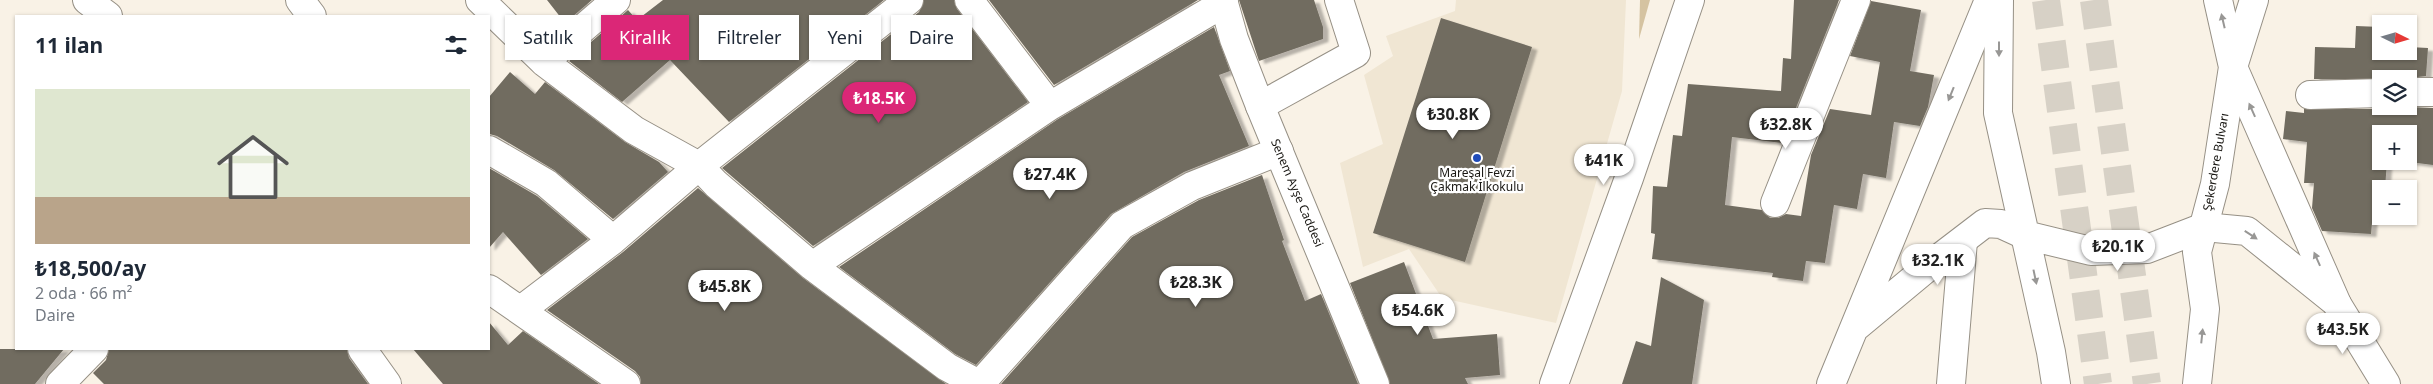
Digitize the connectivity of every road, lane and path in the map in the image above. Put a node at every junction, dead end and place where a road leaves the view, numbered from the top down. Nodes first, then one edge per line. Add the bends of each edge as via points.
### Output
1 (87, 0) edge
2 (300, 0) edge
3 (480, 0) edge
4 (616, 0) edge
5 (909, 0) edge
6 (969, 0) edge
7 (1339, 0) edge
8 (1690, 0) edge
9 (1856, 0) edge
10 (1989, 0) edge
11 (1999, 0) edge
12 (2218, 0) edge
13 (2254, 0) edge
14 (1224, 1) edge
15 (107, 15) edge
16 (311, 15) edge
17 (544, 62) junction
18 (2233, 68) junction
19 (2417, 92) edge
20 (2433, 92) edge
21 (2372, 93) edge
22 (2310, 96) dead end
23 (1050, 106) junction
24 (1260, 106) junction
25 (490, 151) edge
26 (1279, 151) junction
27 (699, 166) junction
28 (1775, 203) dead end
29 (2204, 227) junction
30 (2025, 235) junction
31 (613, 240) junction
32 (1963, 241) junction
33 (812, 266) junction
34 (490, 290) edge
35 (2337, 304) junction
36 (521, 310) junction
37 (1852, 330) junction
38 (93, 350) edge
39 (363, 350) edge
40 (60, 384) edge
41 (387, 384) edge
42 (626, 384) edge
43 (979, 384) edge
44 (1375, 384) edge
45 (1554, 384) edge
46 (1831, 384) edge
47 (1951, 384) edge
48 (2056, 384) edge
49 (2197, 384) edge
50 (2386, 384) edge

1 - 15 street
2 - 16 street
3 - 17 street
4 - 17 street
5 - 27 street
6 - 23 street
7 - 24 street via 1356,53
8 - 45 street
9 - 28 street
10 -> 37 street
11 -> 30 street via 1998,113
18 -> 12 street, Şekerdere Bulvarı
13 - 18 street
14 - 23 street
14 - 24 street, Senem Ayşe Caddesi via 1234,39
17 - 27 street via 634,130
18 - 29 street, Şekerdere Bulvarı via 2215,184
35 -> 18 street
19 - 20 street
21 - 22 street
23 - 33 street
24 - 26 street, Senem Ayşe Caddesi
25 - 31 street via 546,183
26 - 43 street via 1192,186 1122,224
26 - 44 street, Senem Ayşe Caddesi
27 - 31 street
27 - 33 street
29 - 30 street via 2147,249 2091,251
29 -> 35 street via 2247,231
49 -> 29 street, Şekerdere Bulvarı via 2205,309 2197,252
30 - 32 street via 2001,224 1985,223
30 -> 48 street
31 - 36 street
32 - 37 street
32 - 47 street
33 - 43 street via 946,367
34 - 36 street
35 - 50 street
36 - 42 street
37 - 46 street
38 - 40 street
39 - 41 street

